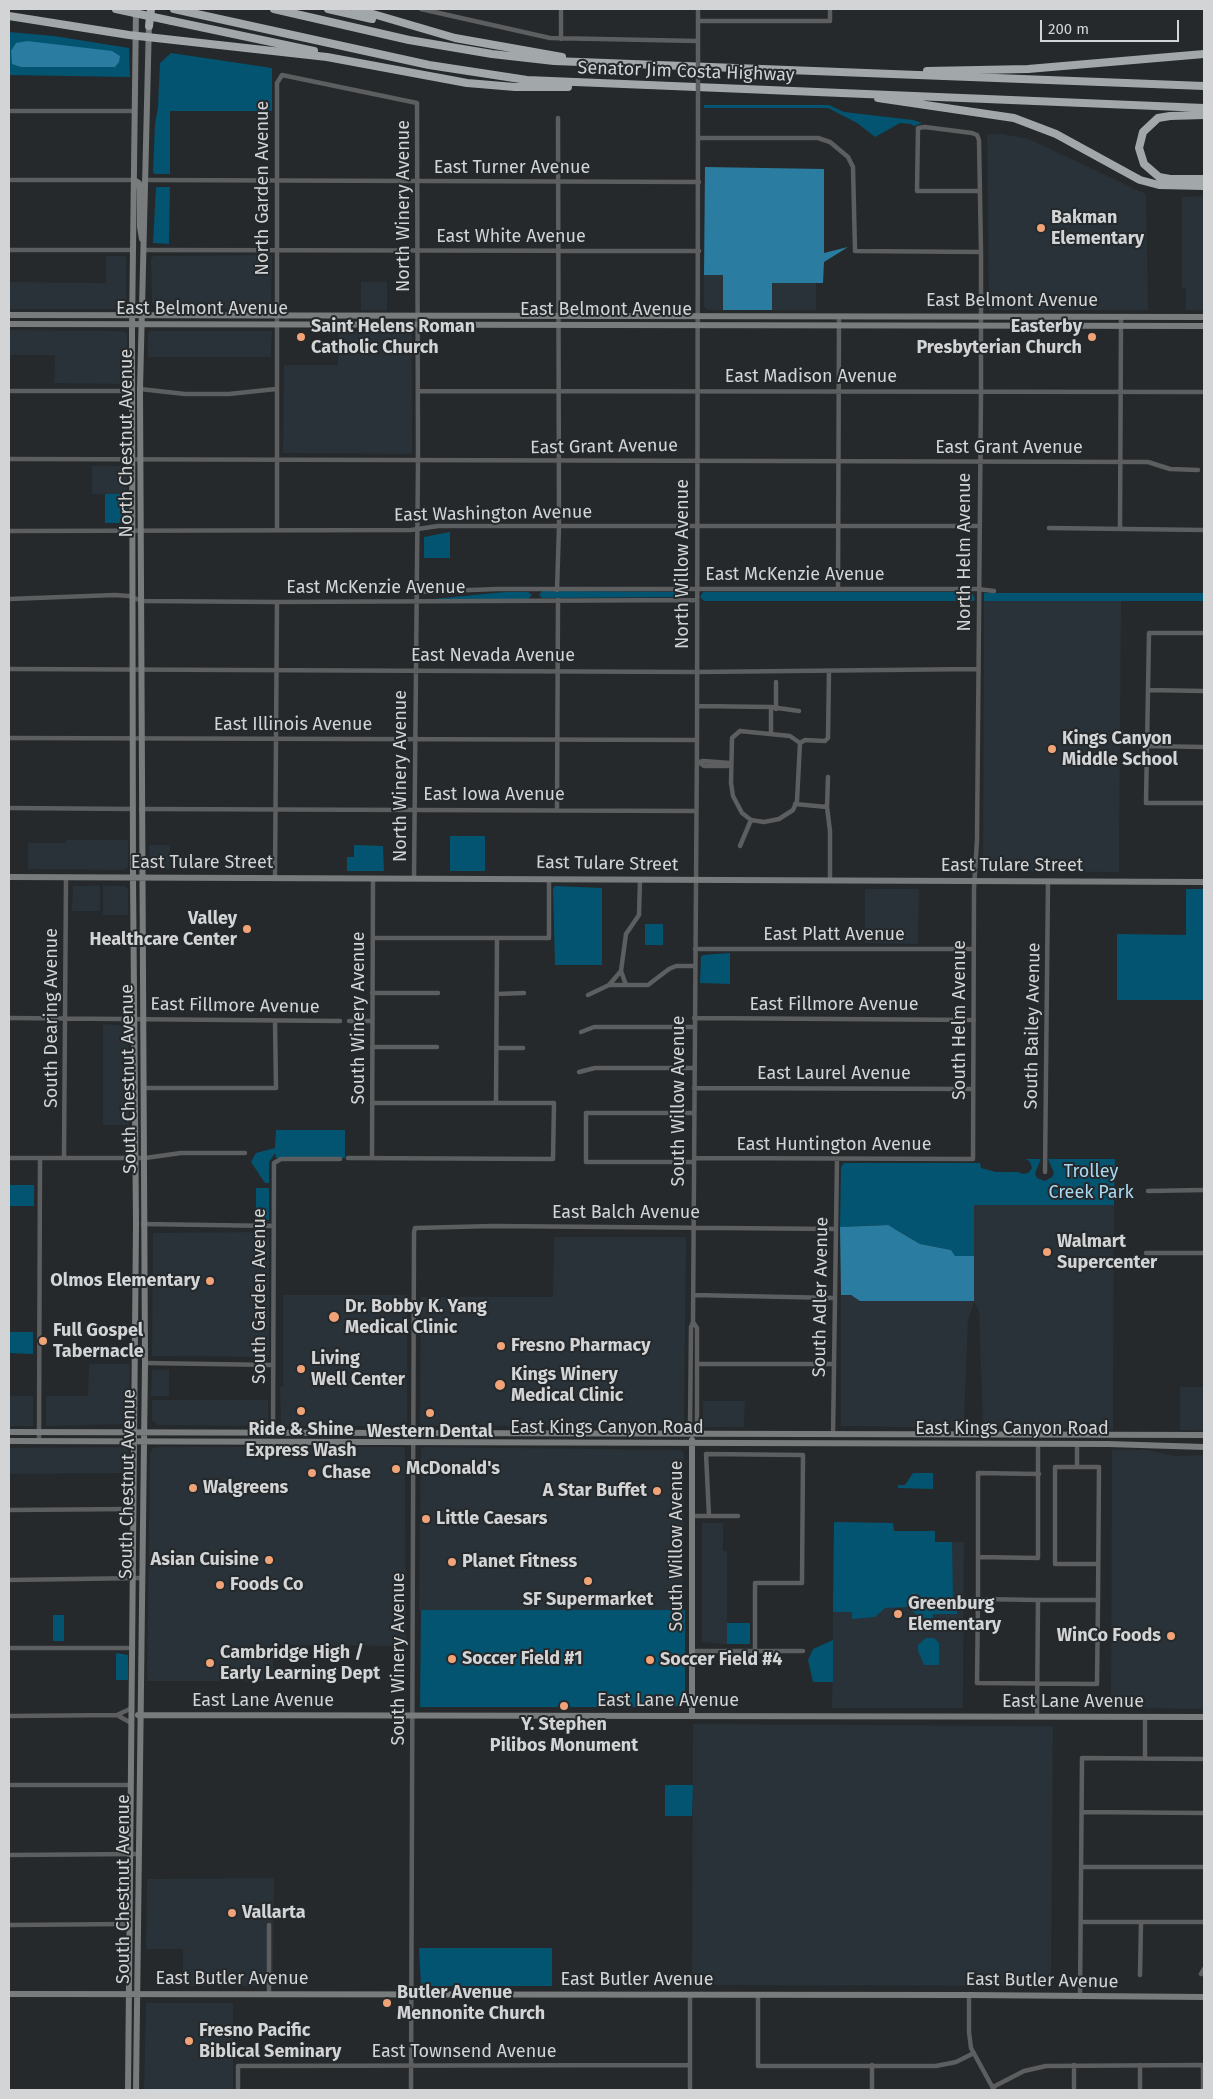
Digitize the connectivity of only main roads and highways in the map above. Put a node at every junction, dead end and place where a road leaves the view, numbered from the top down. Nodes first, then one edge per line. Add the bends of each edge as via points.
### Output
1 (115, 9) edge
2 (136, 9) edge
3 (150, 9) edge
4 (174, 9) edge
5 (274, 9) edge
6 (328, 9) edge
7 (356, 9) edge
8 (9, 16) edge
9 (150, 26) joint
10 (432, 32) junction
11 (136, 36) junction
12 (150, 37) junction
13 (1204, 54) edge
14 (362, 63) junction
15 (668, 66) junction
16 (830, 72) junction
17 (630, 85) junction
18 (1204, 86) edge
19 (829, 92) junction
20 (1204, 108) edge
21 (1204, 115) edge
22 (1204, 179) edge
23 (134, 180) junction
24 (1204, 186) edge
25 (144, 250) junction
26 (9, 315) edge
27 (132, 316) junction
28 (143, 316) junction
29 (1204, 317) edge
30 (9, 324) edge
31 (132, 324) junction
32 (142, 324) junction
33 (1204, 326) edge
34 (133, 774) junction
35 (141, 810) junction
36 (9, 877) edge
37 (133, 878) junction
38 (141, 878) junction
39 (1204, 882) edge
40 (136, 1294) junction
41 (145, 1294) junction
42 (134, 1431) junction
43 (144, 1431) junction
44 (9, 1432) edge
45 (692, 1435) junction
46 (1204, 1435) edge
47 (9, 1441) edge
48 (134, 1441) junction
49 (144, 1441) junction
50 (692, 1443) junction
51 (1204, 1448) edge
52 (134, 1509) junction
53 (143, 1547) junction
54 (132, 1712) junction
55 (140, 1716) junction
56 (692, 1716) junction
57 (1204, 1717) edge
58 (131, 1765) junction
59 (139, 1803) junction
60 (9, 1994) edge
61 (130, 1994) junction
62 (138, 1994) junction
63 (1204, 1997) edge
64 (128, 2090) edge
65 (136, 2090) edge

1 - 14 highway, bridge
2 - 11 main road, North Chestnut Avenue
3 - 9 highway
4 - 17 highway, Senator Jim Costa Highway via 464,72 553,82
5 - 15 highway, Senator Jim Costa Highway via 409,40 492,54 554,61
6 - 10 highway
7 - 10 highway
8 - 11 highway
9 - 12 main road, North Chestnut Avenue
10 - 15 highway via 540,54 622,59
11 - 12 highway
11 - 23 main road, North Chestnut Avenue
12 - 14 highway
12 - 25 main road, North Chestnut Avenue
13 - 16 highway via 1028,69
14 - 17 highway via 480,85 554,88
15 - 16 highway, Senator Jim Costa Highway
16 - 18 highway, Senator Jim Costa Highway
17 - 19 highway, Senator Jim Costa Highway
19 - 20 highway, Senator Jim Costa Highway
19 - 24 highway via 1014,118 1056,134 1140,180 1159,185
21 - 22 highway via 1158,118 1143,132 1139,148 1144,164 1158,177
23 - 25 main road via 140,189
23 - 27 main road, North Chestnut Avenue
25 - 28 main road, North Chestnut Avenue
26 - 27 main road, East Belmont Avenue
27 - 28 main road, East Belmont Avenue
27 - 31 main road, North Chestnut Avenue
28 - 29 main road, East Belmont Avenue
28 - 32 main road, North Chestnut Avenue
30 - 31 main road, East Belmont Avenue
31 - 32 main road, East Belmont Avenue
31 - 34 main road, North Chestnut Avenue
32 - 33 main road, East Belmont Avenue
32 - 35 main road, North Chestnut Avenue
34 - 35 main road
34 - 37 main road, North Chestnut Avenue
35 - 38 main road, North Chestnut Avenue
36 - 37 main road, East Tulare Street
37 - 38 main road, East Tulare Street
37 - 40 main road, South Chestnut Avenue
38 - 39 main road, East Tulare Street
38 - 41 main road, South Chestnut Avenue
40 - 41 main road
40 - 42 main road, South Chestnut Avenue
41 - 43 main road, South Chestnut Avenue
42 - 43 main road, East Kings Canyon Road
42 - 44 main road, East Kings Canyon Road
42 - 48 main road, South Chestnut Avenue
43 - 45 main road, East Kings Canyon Road
43 - 49 main road, South Chestnut Avenue
45 - 46 main road, East Kings Canyon Road
45 - 50 main road, South Willow Avenue
47 - 48 main road, East Kings Canyon Road
48 - 49 main road, East Kings Canyon Road
48 - 52 main road, South Chestnut Avenue
49 - 50 main road, East Kings Canyon Road
49 - 53 main road, South Chestnut Avenue
50 - 51 main road, East Kings Canyon Road via 1077,1444
50 - 56 main road, South Willow Avenue
52 - 53 main road via 138,1516 138,1541
52 - 54 main road, South Chestnut Avenue
53 - 55 main road, South Chestnut Avenue
54 - 55 main road, East Lane Avenue
54 - 58 main road, South Chestnut Avenue
55 - 56 main road, East Lane Avenue
55 - 59 main road, South Chestnut Avenue
56 - 57 main road, East Lane Avenue
58 - 59 main road via 135,1767 135,1799
58 - 61 main road, South Chestnut Avenue
59 - 62 main road, South Chestnut Avenue
60 - 61 main road, East Butler Avenue
61 - 62 main road, East Butler Avenue
61 - 64 main road, South Chestnut Avenue
62 - 63 main road, East Butler Avenue
62 - 65 main road, South Chestnut Avenue

